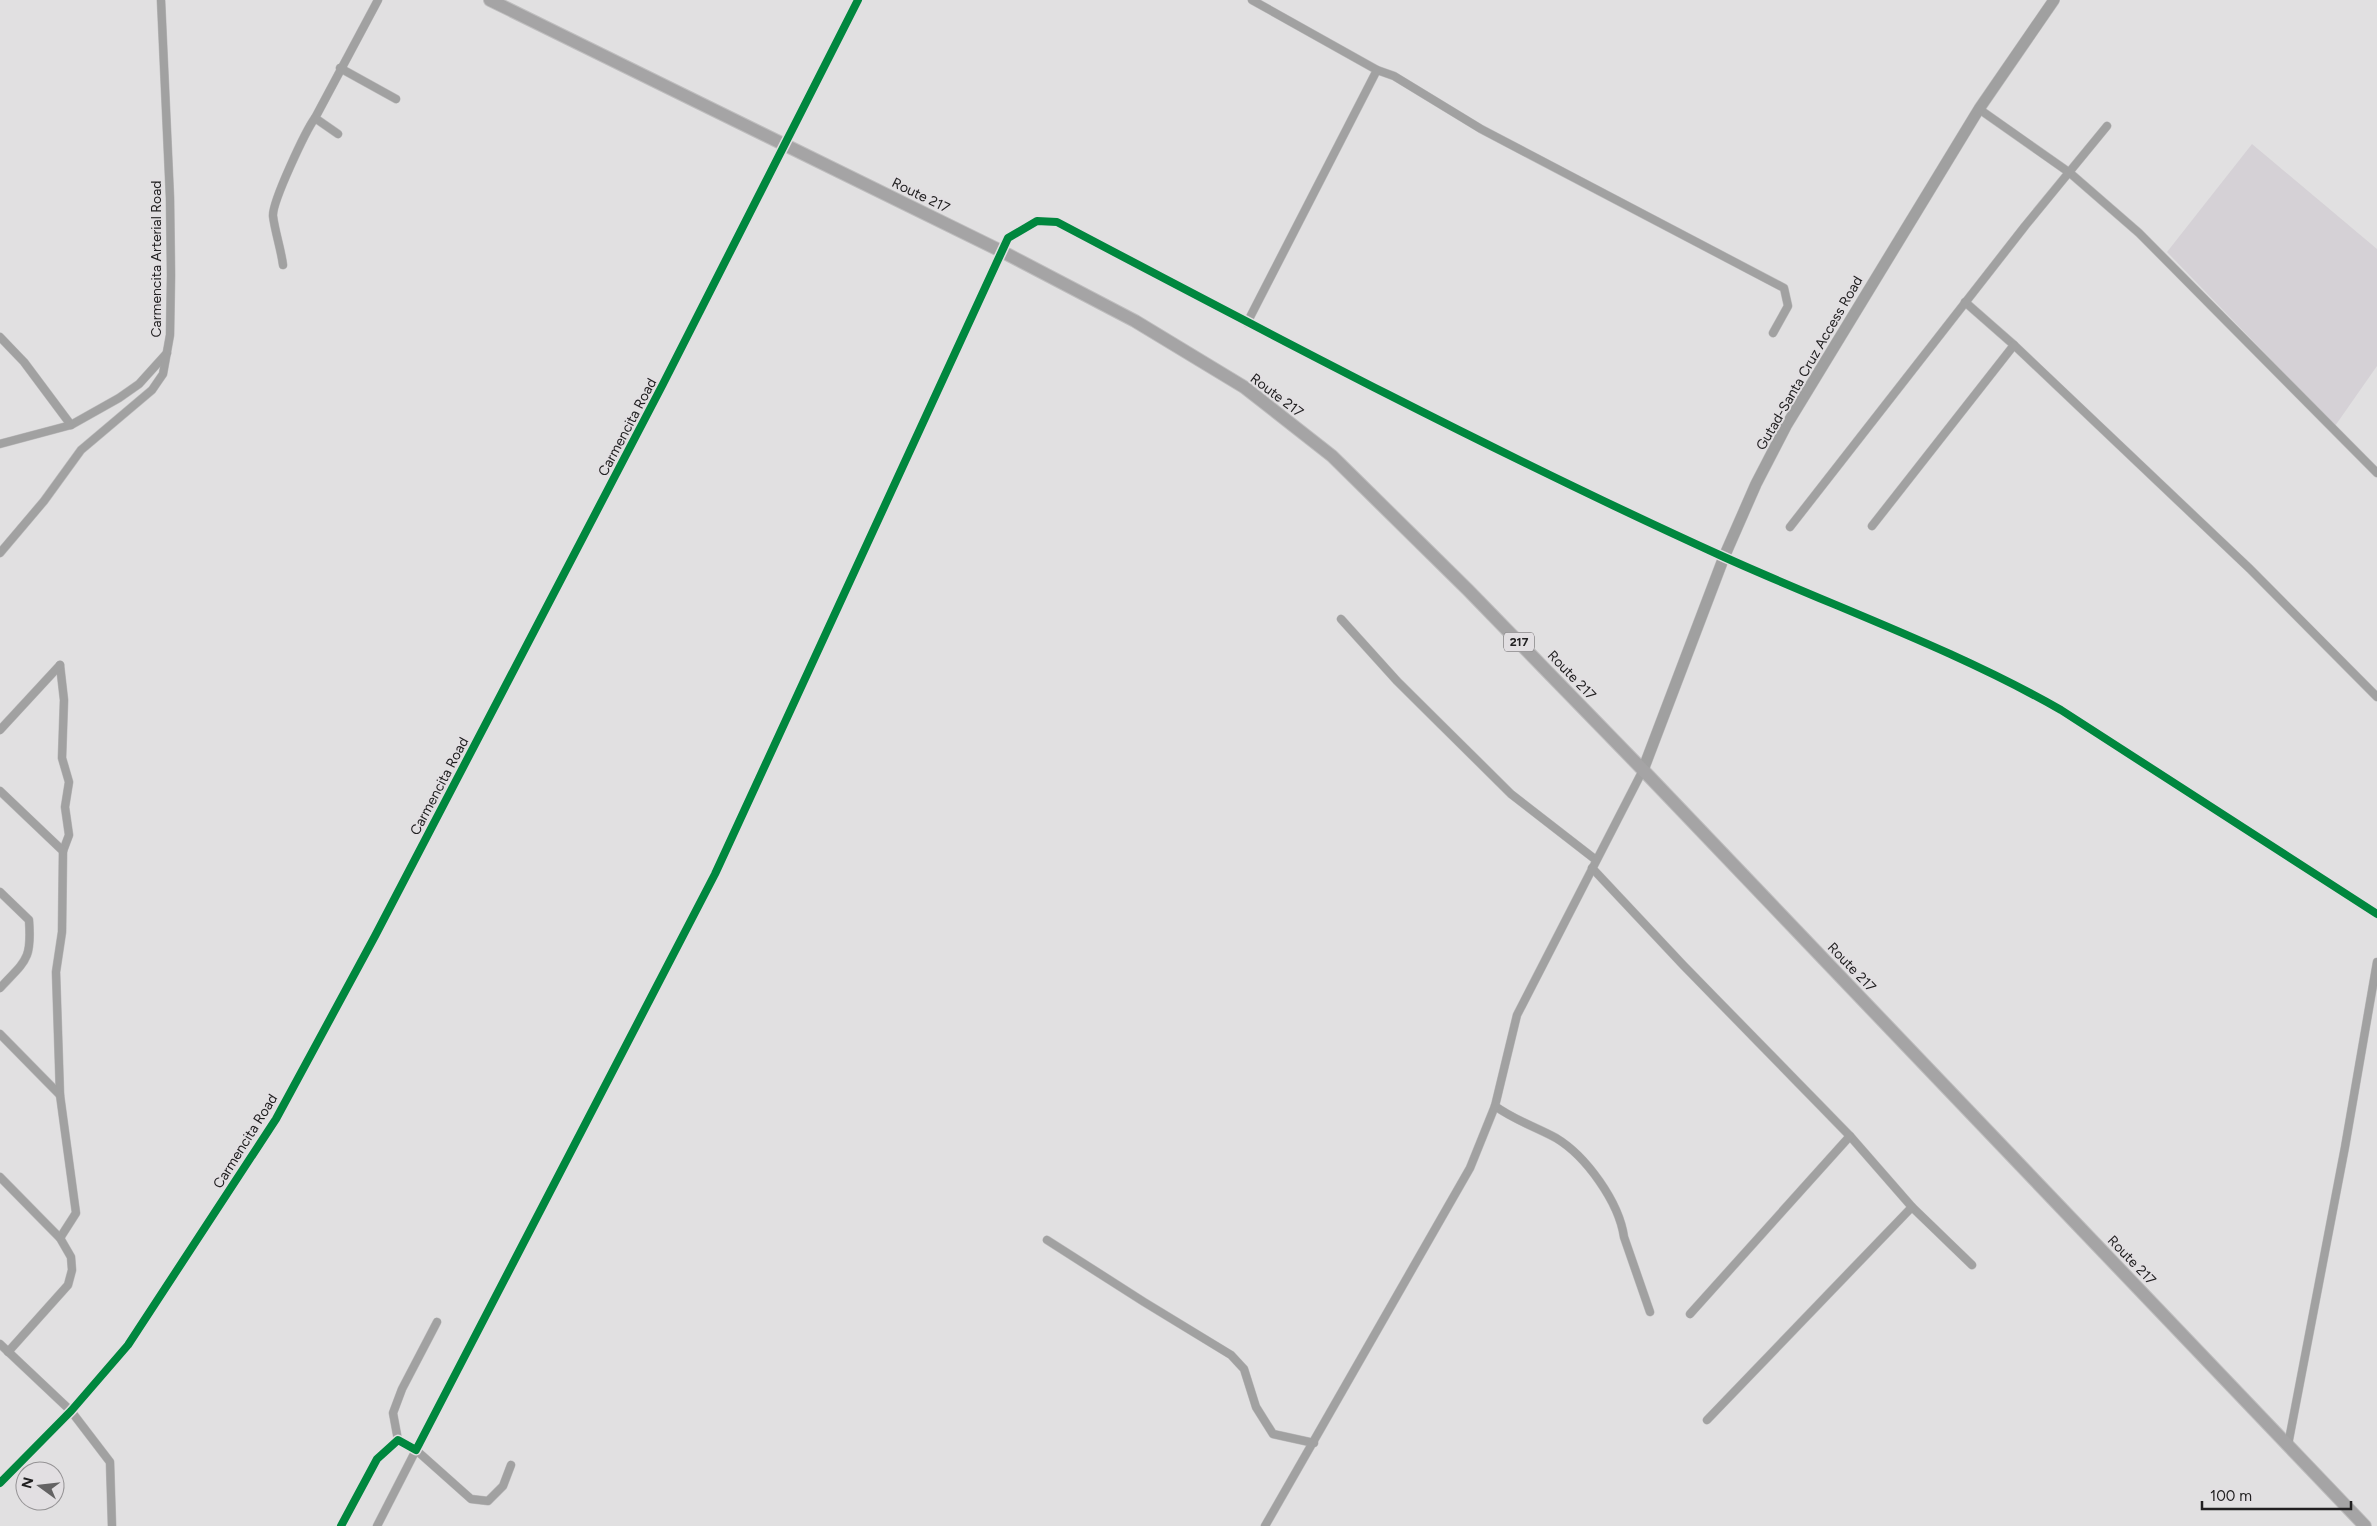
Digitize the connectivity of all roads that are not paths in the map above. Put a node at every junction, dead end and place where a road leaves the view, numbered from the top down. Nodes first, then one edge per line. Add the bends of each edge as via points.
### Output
1 (161, 0) edge
2 (378, 0) edge
3 (490, 0) edge
4 (858, 0) edge
5 (1252, 0) edge
6 (2054, 0) edge
7 (340, 68) junction
8 (1377, 70) junction
9 (396, 99) dead end
10 (1979, 109) junction
11 (315, 118) junction
12 (2107, 126) dead end
13 (338, 134) dead end
14 (783, 145) junction
15 (2070, 174) junction
16 (1003, 252) junction
17 (283, 265) dead end
18 (1965, 302) junction
19 (1248, 323) junction
20 (1773, 333) dead end
21 (0, 337) edge
22 (2014, 345) junction
23 (168, 351) junction
24 (71, 424) junction
25 (0, 444) edge
26 (2377, 473) edge
27 (1872, 526) dead end
28 (1790, 527) dead end
29 (0, 554) edge
30 (1724, 557) junction
31 (1341, 619) dead end
32 (2377, 697) edge
33 (0, 730) edge
34 (1643, 770) junction
35 (0, 791) edge
36 (63, 851) junction
37 (1594, 864) junction
38 (0, 892) edge
39 (2377, 914) edge
40 (2377, 962) edge
41 (0, 988) edge
42 (0, 1034) edge
43 (60, 1095) junction
44 (1495, 1106) junction
45 (1850, 1136) junction
46 (0, 1177) edge
47 (1912, 1207) junction
48 (60, 1238) junction
49 (1047, 1240) dead end
50 (1972, 1265) dead end
51 (1650, 1312) dead end
52 (1690, 1314) dead end
53 (437, 1322) dead end
54 (0, 1344) edge
55 (8, 1352) junction
56 (71, 1411) junction
57 (1707, 1420) dead end
58 (398, 1440) junction
59 (1314, 1444) junction
60 (2288, 1444) junction
61 (416, 1450) junction
62 (511, 1465) dead end
63 (0, 1483) edge
64 (112, 1526) edge
65 (341, 1526) edge
66 (377, 1526) edge
67 (1265, 1526) edge
68 (2366, 1526) edge

1 - 23 street, Carmencita Arterial Road via 170,198
2 - 7 street
3 - 14 main road, Route 217 / 217
4 - 14 street, Carmencita Road
5 - 8 street
6 - 10 main road, Gutad-Santa Cruz Access Road
7 - 9 street
7 - 11 street
8 - 19 street
8 - 20 street via 1394,76 1481,129 1784,288 1788,306
10 - 15 street
10 - 30 main road, Gutad-Santa Cruz Access Road via 1786,426
11 - 13 street
11 - 17 street via 280,186 273,214
12 - 15 street
14 - 16 main road, Route 217 / 217
14 - 56 street, Carmencita Road via 659,392 276,1119 128,1346
15 - 18 street
15 - 26 street via 2139,233
16 - 19 street via 1008,238 1037,221 1056,222
16 - 34 main road, Route 217 / 217 via 1135,321 1244,387 1332,456
16 - 61 street via 715,874
18 - 22 street
18 - 28 street
19 - 30 street via 1484,443
21 - 24 street via 24,362
22 - 27 street
22 - 32 street via 2250,570
23 - 24 street, Carmencita Arterial Road via 139,384
23 - 29 street via 164,374 152,390 81,450
24 - 25 street, Carmencita Arterial Road
30 - 34 main road, Gutad-Santa Cruz Access Road
30 - 39 street via 1971,662 2030,692
31 - 37 street via 1397,681 1512,794
33 - 36 street via 60,665 64,700 62,758 69,782 65,807 68,835
34 - 37 street
34 - 60 main road, Route 217 / 217
35 - 36 street
36 - 43 street via 62,932 56,972
37 - 44 street via 1517,1015
37 - 45 street via 1684,966
38 - 41 street via 29,920 31,946 24,962
40 - 60 street
42 - 43 street
43 - 48 street via 76,1213
44 - 51 street via 1557,1139 1580,1156 1591,1170 1617,1211
44 - 59 street via 1470,1168
45 - 47 street
45 - 52 street
46 - 48 street
47 - 50 street
47 - 57 street
48 - 55 street via 71,1257 68,1285
49 - 59 street via 1231,1355 1244,1370 1256,1407 1273,1434
53 - 58 street via 393,1413
54 - 55 street
55 - 56 street
56 - 63 street, Carmencita Road
56 - 64 street via 110,1462
58 - 61 street
58 - 65 street via 377,1460
59 - 67 street
60 - 68 main road, Route 217 / 217
61 - 62 street via 471,1500 488,1501 503,1486
61 - 66 street

